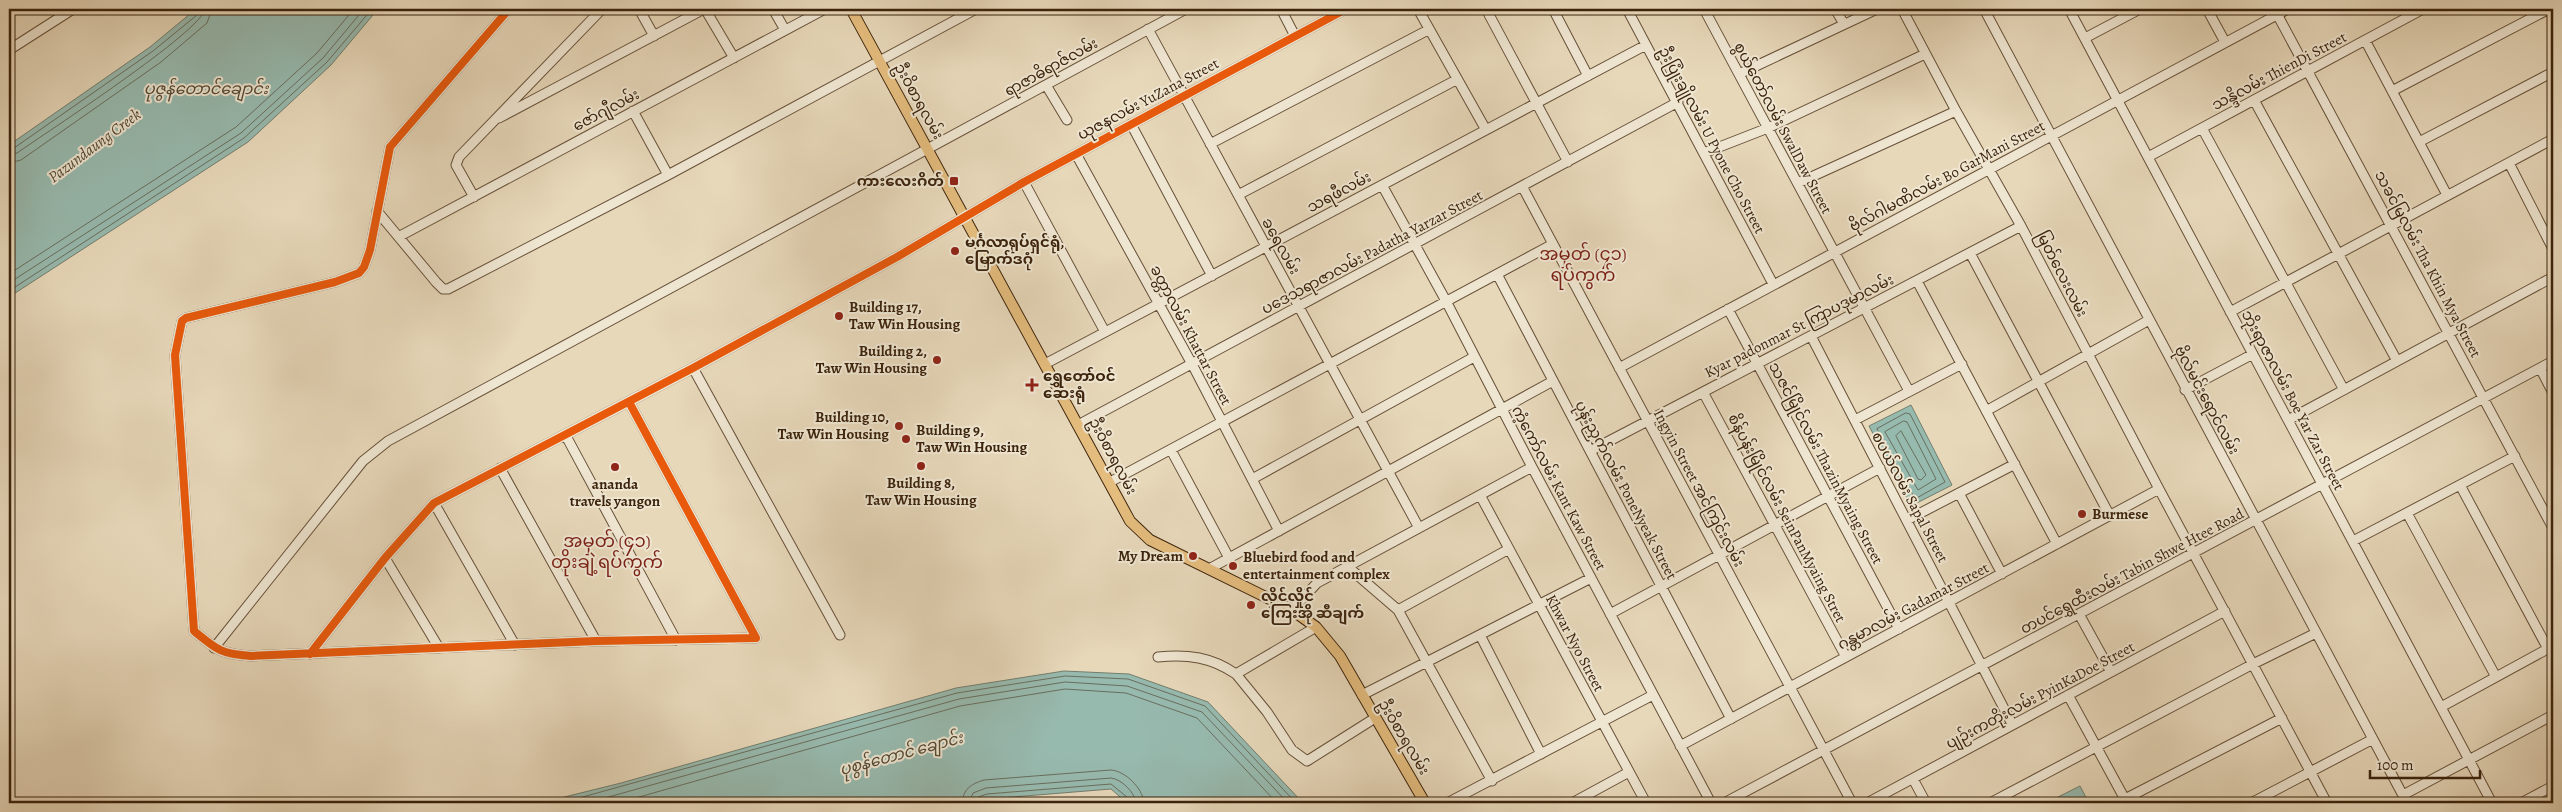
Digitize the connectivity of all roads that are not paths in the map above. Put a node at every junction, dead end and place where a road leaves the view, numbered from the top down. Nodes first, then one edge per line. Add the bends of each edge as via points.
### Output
1 (509, 9) edge
2 (602, 9) edge
3 (639, 9) edge
4 (704, 9) edge
5 (773, 9) edge
6 (825, 9) edge
7 (851, 9) edge
8 (976, 9) edge
9 (1186, 9) edge
10 (1281, 9) edge
11 (1346, 9) edge
12 (1418, 9) edge
13 (1486, 9) edge
14 (1552, 9) edge
15 (1627, 9) edge
16 (1704, 9) edge
17 (1836, 9) edge
18 (1877, 9) edge
19 (1902, 9) edge
20 (1984, 9) edge
21 (2069, 9) edge
22 (2140, 9) edge
23 (2207, 9) edge
24 (2288, 9) edge
25 (2424, 9) edge
26 (2549, 9) edge
27 (68, 10) edge
28 (2277, 14) junction
29 (1844, 24) junction
30 (1148, 29) junction
31 (785, 30) junction
32 (1428, 30) junction
33 (654, 36) junction
34 (1295, 36) junction
35 (2085, 38) junction
36 (2365, 40) junction
37 (2225, 42) junction
38 (1646, 45) junction
39 (9, 50) edge
40 (1925, 54) junction
41 (734, 58) junction
42 (884, 69) junction
43 (2309, 71) junction
44 (2553, 72) edge
45 (1739, 74) junction
46 (1588, 76) junction
47 (1456, 80) junction
48 (1046, 85) junction
49 (2392, 91) junction
50 (1184, 96) junction
51 (2118, 100) junction
52 (2254, 100) junction
53 (1678, 102) junction
54 (1537, 103) junction
55 (1956, 111) junction
56 (633, 112) junction
57 (1067, 120) dead end
58 (491, 123) junction
59 (1131, 124) junction
60 (1768, 128) junction
61 (2202, 128) junction
62 (1486, 130) junction
63 (2052, 136) junction
64 (2553, 139) edge
65 (2419, 142) junction
66 (1210, 144) junction
67 (928, 148) junction
68 (1704, 153) junction
69 (1076, 154) junction
70 (2148, 158) junction
71 (1568, 162) junction
72 (2508, 162) junction
73 (1990, 169) junction
74 (668, 175) junction
75 (1024, 182) junction
76 (1798, 183) junction
77 (1382, 185) junction
78 (1522, 186) junction
79 (1238, 195) junction
80 (2447, 195) junction
81 (474, 196) junction
82 (377, 211) junction
83 (965, 217) junction
84 (2392, 225) junction
85 (2021, 226) junction
86 (400, 236) junction
87 (1414, 244) junction
88 (1553, 244) junction
89 (1266, 247) junction
90 (2553, 249) edge
91 (1835, 252) junction
92 (1970, 253) junction
93 (2338, 254) junction
94 (1498, 274) junction
95 (1212, 276) junction
96 (2553, 277) edge
97 (1917, 281) junction
98 (2286, 282) junction
99 (1773, 284) junction
100 (1446, 301) junction
101 (1159, 304) junction
102 (1299, 306) junction
103 (1864, 308) junction
104 (1728, 310) junction
105 (2230, 312) junction
106 (2149, 320) junction
107 (1105, 332) junction
108 (2449, 333) junction
109 (1811, 336) junction
110 (2088, 354) junction
111 (2253, 354) junction
112 (1474, 357) junction
113 (2397, 361) junction
114 (2553, 361) edge
115 (1045, 364) junction
116 (1192, 364) junction
117 (1330, 364) junction
118 (1758, 364) junction
119 (1962, 364) junction
120 (694, 368) junction
121 (1619, 368) junction
122 (2540, 368) junction
123 (1553, 381) junction
124 (2039, 381) junction
125 (2186, 390) junction
126 (2344, 390) junction
127 (1703, 392) junction
128 (1909, 392) junction
129 (2553, 393) edge
130 (2484, 398) junction
131 (629, 402) junction
132 (1502, 409) junction
133 (1986, 410) junction
134 (1360, 420) junction
135 (1647, 420) junction
136 (1855, 420) junction
137 (2288, 420) junction
138 (1222, 422) junction
139 (1078, 425) junction
140 (566, 436) junction
141 (1170, 450) junction
142 (1590, 450) junction
143 (2514, 456) junction
144 (2015, 464) junction
145 (1532, 467) junction
146 (500, 468) junction
147 (1880, 468) junction
148 (1388, 471) junction
149 (1254, 478) junction
150 (1110, 482) junction
151 (2322, 485) junction
152 (2460, 485) junction
153 (2159, 490) junction
154 (1959, 493) junction
155 (1480, 495) junction
156 (1828, 496) junction
157 (434, 503) junction
158 (2406, 513) junction
159 (2110, 516) junction
160 (1907, 520) junction
161 (2256, 520) junction
162 (1775, 525) junction
163 (1419, 528) junction
164 (2553, 528) edge
165 (1279, 531) junction
166 (2352, 541) junction
167 (2057, 544) junction
168 (1509, 549) junction
169 (2194, 553) junction
170 (1719, 555) junction
171 (385, 558) junction
172 (1229, 558) junction
173 (1348, 567) junction
174 (1209, 569) junction
175 (2002, 574) junction
176 (1591, 578) junction
177 (1661, 587) junction
178 (1949, 602) junction
179 (1539, 605) junction
180 (1292, 610) junction
181 (1398, 610) junction
182 (2225, 611) junction
183 (1610, 614) junction
184 (2079, 614) junction
185 (1316, 626) junction
186 (1899, 629) junction
187 (2316, 634) junction
188 (840, 636) dead end
189 (1480, 636) junction
190 (676, 640) junction
191 (596, 641) junction
192 (515, 645) junction
193 (2551, 647) edge
194 (214, 648) junction
195 (439, 648) junction
196 (310, 654) junction
197 (1158, 657) dead end
198 (1846, 657) junction
199 (1428, 662) junction
200 (2254, 664) junction
201 (1983, 666) junction
202 (2110, 672) junction
203 (1236, 674) junction
204 (2496, 677) junction
205 (1790, 688) junction
206 (1362, 695) junction
207 (1653, 695) junction
208 (2068, 695) junction
209 (2441, 706) junction
210 (2553, 715) edge
211 (1375, 718) junction
212 (2282, 718) junction
213 (1731, 719) junction
214 (1602, 722) junction
215 (2012, 724) junction
216 (2373, 739) junction
217 (1680, 746) junction
218 (2097, 747) junction
219 (1824, 751) junction
220 (1541, 754) junction
221 (2469, 760) junction
222 (1629, 772) junction
223 (2311, 772) junction
224 (1912, 779) junction
225 (1492, 781) junction
226 (2553, 786) edge
227 (2405, 799) edge
228 (2126, 801) edge
229 (1425, 803) edge
230 (1447, 803) edge
231 (1572, 803) edge
232 (1646, 803) edge
233 (1711, 803) edge
234 (1724, 803) edge
235 (1852, 803) edge
236 (1867, 803) edge
237 (1926, 803) edge
238 (1990, 803) edge
239 (2251, 803) edge
240 (2327, 803) edge
241 (2492, 803) edge
242 (2521, 803) edge

1 - 82 street via 390,147
2 - 58 street
3 - 33 street
4 - 33 street
4 - 41 street
5 - 31 street
6 - 31 street, ဇော်ဂျီလမ်း
7 - 42 main road, ဦးဝိစာရလမ်း
8 - 42 street
9 - 30 street, ရာဇာဓိရာဇ်လမ်း
10 - 34 street
11 - 34 street, ယုဇနလမ်း YuZana Street
12 - 32 street
13 - 54 street
14 - 46 street
15 - 38 street, ဦးပြုံးချိုလမ်း U Pyone Cho Street
16 - 45 street, စွယ်တော်လမ်း SwalDaw Street
17 - 29 street
18 - 29 street
19 - 40 street, မြတ်လေးလမ်း
20 - 63 street, ဗိုလ်မင်းရောင်လမ်း
21 - 35 street, ဘိုးရာဇာလမ်း Boe Yar Zar Street
22 - 35 street
23 - 37 street
24 - 28 street, ဗိုလ်ဂါမဏိလမ်း Bo GarMani Street
25 - 36 street, သန္ဒိလမ်း ThienDi Street
26 - 49 street
27 - 39 street
28 - 37 street, ဗိုလ်ဂါမဏိလမ်း Bo GarMani Street
28 - 43 street, သခင်မြလမ်း Tha Khin Mya Street
29 - 45 street
30 - 48 street, ရာဇာဓိရာဇ်လမ်း
30 - 50 street, ခရေလမ်း
31 - 41 street, ဇော်ဂျီလမ်း
32 - 47 street
32 - 66 street
33 - 58 street
34 - 50 street, ယုဇနလမ်း YuZana Street
35 - 51 street, ဘိုးရာဇာလမ်း Boe Yar Zar Street
36 - 43 street, သန္ဒိလမ်း ThienDi Street
36 - 49 street
37 - 51 street, ဗိုလ်ဂါမဏိလမ်း Bo GarMani Street
38 - 46 street, သရဖီလမ်း
38 - 53 street, ဦးပြုံးချိုလမ်း U Pyone Cho Street
40 - 55 street, မြတ်လေးလမ်း
40 - 60 street
41 - 56 street, ဇော်ဂျီလမ်း
42 - 67 main road, ဦးဝိစာရလမ်း
42 - 74 street
43 - 52 street, သန္ဒိလမ်း ThienDi Street
43 - 84 street, သခင်မြလမ်း Tha Khin Mya Street
44 - 65 street
45 - 60 street, စွယ်တော်လမ်း SwalDaw Street
46 - 54 street, သရဖီလမ်း
47 - 62 street
47 - 79 street
48 - 57 street
48 - 67 street, ရာဇာဓိရာဇ်လမ်း
49 - 65 street
50 - 59 street, ယုဇနလမ်း YuZana Street
50 - 66 street, ခရေလမ်း
51 - 63 street, ဗိုလ်ဂါမဏိလမ်း Bo GarMani Street
51 - 70 street, ဘိုးရာဇာလမ်း Boe Yar Zar Street
52 - 61 street, သန္ဒိလမ်း ThienDi Street
52 - 93 street
53 - 68 street, ဦးပြုံးချိုလမ်း U Pyone Cho Street
53 - 71 street, ပဒေသရာဇာလမ်း Padatha Yarzar Street
54 - 62 street, သရဖီလမ်း
54 - 71 street
55 - 73 street, မြတ်လေးလမ်း
55 - 76 street
56 - 74 street
56 - 81 street, ဇော်ဂျီလမ်း
58 - 81 street via 456,161
59 - 69 street, ယုဇနလမ်း YuZana Street
59 - 95 street
60 - 68 street
60 - 76 street, စွယ်တော်လမ်း SwalDaw Street
61 - 70 street, သန္ဒိလမ်း ThienDi Street
61 - 98 street
62 - 77 street, သရဖီလမ်း
63 - 73 street, ဗိုလ်ဂါမဏိလမ်း Bo GarMani Street
63 - 106 street, ဗိုလ်မင်းရောင်လမ်း
64 - 72 street
65 - 80 street
66 - 79 street, ခရေလမ်း
67 - 83 main road, ဦးဝိစာရလမ်း
67 - 194 street, ရာဇာဓိရာဇ်လမ်း via 388,441 363,461
68 - 99 street, ဦးပြုံးချိုလမ်း U Pyone Cho Street
69 - 75 street, ယုဇနလမ်း YuZana Street
69 - 101 street, ခတ္တာလမ်း Khattar Street
70 - 105 street, ဘိုးရာဇာလမ်း Boe Yar Zar Street
71 - 78 street, ပဒေသရာဇာလမ်း Padatha Yarzar Street
72 - 80 street
72 - 90 street
73 - 85 street, မြတ်လေးလမ်း
73 - 91 street, ဗိုလ်ဂါမဏိလမ်း Bo GarMani Street
74 - 86 street via 448,289 436,282
75 - 83 street, ယုဇနလမ်း YuZana Street
75 - 107 street
76 - 91 street, စွယ်တော်လမ်း SwalDaw Street
77 - 87 street, ကံ့ကော်လမ်း Kant Kaw Street
77 - 89 street, သရဖီလမ်း
78 - 87 street, ပဒေသရာဇာလမ်း Padatha Yarzar Street
78 - 88 street, Ingyin Street အင်ကြင်းလမ်း
79 - 89 street, ခရေလမ်း
80 - 84 street
81 - 86 street, ဇော်ဂျီလမ်း
82 - 86 street
82 - 194 street via 370,250 359,273 182,321 178,334 176,379 194,631
83 - 115 main road, ဦးဝိစာရလမ်း
83 - 120 street, ယုဇနလမ်း YuZana Street
84 - 93 street
84 - 108 street, သခင်မြလမ်း Tha Khin Mya Street
85 - 92 street, Kyar padonmar St ကြာပဒုမာလမ်း
85 - 110 street, မြတ်လေးလမ်း
87 - 100 street, ကံ့ကော်လမ်း Kant Kaw Street
87 - 102 street, ပဒေသရာဇာလမ်း Padatha Yarzar Street
88 - 94 street
88 - 121 street, Ingyin Street အင်ကြင်းလမ်း
89 - 95 street, သရဖီလမ်း
89 - 102 street, ခရေလမ်း
91 - 99 street, ဗိုလ်ဂါမဏိလမ်း Bo GarMani Street
91 - 103 street, စွယ်တော်လမ်း SwalDaw Street
92 - 97 street, Kyar padonmar St ကြာပဒုမာလမ်း
92 - 124 street
93 - 98 street
93 - 113 street
94 - 100 street
94 - 123 street, ပုန်းညှက်လမ်း PoneNyeak Street
95 - 101 street, သရဖီလမ်း
96 - 108 street
97 - 103 street, Kyar padonmar St ကြာပဒုမာလမ်း
97 - 119 street
98 - 105 street
98 - 126 street
99 - 104 street, ဗိုလ်ဂါမဏိလမ်း Bo GarMani Street
100 - 112 street, ကံ့ကော်လမ်း Kant Kaw Street
100 - 117 street
101 - 107 street, သရဖီလမ်း
101 - 116 street, ခတ္တာလမ်း Khattar Street
102 - 116 street, ပဒေသရာဇာလမ်း Padatha Yarzar Street
102 - 117 street, ခရေလမ်း
103 - 109 street, Kyar padonmar St ကြာပဒုမာလမ်း
103 - 128 street, စွယ်တော်လမ်း SwalDaw Street
104 - 118 street, သဇင်မြိုင်လမ်း ThazinMyaing Street
104 - 121 street, ဗိုလ်ဂါမဏိလမ်း Bo GarMani Street
105 - 111 street, ဘိုးရာဇာလမ်း Boe Yar Zar Street
106 - 110 street
106 - 125 street, ဗိုလ်မင်းရောင်လမ်း
107 - 115 street, သရဖီလမ်း
108 - 113 street
108 - 130 street, သခင်မြလမ်း Tha Khin Mya Street
109 - 118 street, Kyar padonmar St ကြာပဒုမာလမ်း
109 - 136 street, စပယ်လမ်း Sapal Street
110 - 124 street
110 - 153 street, မြတ်လေးလမ်း
111 - 125 street
111 - 137 street, ဘိုးရာဇာလမ်း Boe Yar Zar Street
112 - 132 street, ကံ့ကော်လမ်း Kant Kaw Street
112 - 134 street
113 - 126 street
114 - 122 street, တပင်ရွှေထီးလမ်း Tabin Shwe Htee Road
115 - 139 main road, ဦးဝိစာရလမ်း
116 - 138 street, ခတ္တာလမ်း Khattar Street
116 - 139 street, ပဒေသရာဇာလမ်း Padatha Yarzar Street
117 - 134 street, ခရေလမ်း
117 - 138 street
118 - 127 street, Kyar padonmar St ကြာပဒုမာလမ်း
118 - 156 street, သဇင်မြိုင်လမ်း ThazinMyaing Street
119 - 128 street
119 - 133 street
120 - 131 street, ယုဇနလမ်း YuZana Street
120 - 188 street
121 - 135 street, Ingyin Street အင်ကြင်းလမ်း
122 - 129 street
122 - 130 street, တပင်ရွှေထီးလမ်း Tabin Shwe Htee Road
123 - 132 street
123 - 142 street, ပုန်းညှက်လမ်း PoneNyeak Street
124 - 133 street
124 - 159 street
125 - 161 street, ဗိုလ်မင်းရောင်လမ်း
126 - 137 street
127 - 135 street, Kyar padonmar St ကြာပဒုမာလမ်း
127 - 162 street, စိန်ပန်းမြိုင်လမ်း SeinPanMyaing Stret
128 - 136 street
130 - 143 street, သခင်မြလမ်း Tha Khin Mya Street
130 - 151 street, တပင်ရွှေထီးလမ်း Tabin Shwe Htee Road
131 - 140 street, ယုဇနလမ်း YuZana Street
131 - 190 street via 756,638
132 - 145 street, ကံ့ကော်လမ်း Kant Kaw Street
132 - 148 street
133 - 144 street
134 - 148 street, ခရေလမ်း
134 - 149 street
135 - 142 street, Kyar padonmar St ကြာပဒုမာလမ်း
135 - 170 street, Ingyin Street အင်ကြင်းလမ်း
136 - 147 street, စပယ်လမ်း Sapal Street
137 - 151 street, ဘိုးရာဇာလမ်း Boe Yar Zar Street
138 - 141 street
138 - 149 street, ခတ္တာလမ်း Khattar Street
139 - 150 main road, ဦးဝိစာရလမ်း
140 - 146 street, ယုဇနလမ်း YuZana Street
140 - 190 street
141 - 150 street
141 - 172 street
142 - 177 street, ပုန်းညှက်လမ်း PoneNyeak Street
143 - 152 street
143 - 164 street, သခင်မြလမ်း Tha Khin Mya Street
144 - 154 street
144 - 167 street
145 - 155 street
145 - 176 street, ကံ့ကော်လမ်း Kant Kaw Street
146 - 157 street, ယုဇနလမ်း YuZana Street
146 - 191 street
147 - 156 street
147 - 160 street, စပယ်လမ်း Sapal Street
148 - 163 street, ခရေလမ်း
148 - 165 street
149 - 165 street, ခတ္တာလမ်း Khattar Street
150 - 174 main road, ဦးဝိစာရလမ်း via 1130,521 1150,540
151 - 161 street, တပင်ရွှေထီးလမ်း Tabin Shwe Htee Road
151 - 166 street, ဘိုးရာဇာလမ်း Boe Yar Zar Street
152 - 158 street
152 - 193 street
153 - 159 street, ဂန္တမာလမ်း Gadamar Street
153 - 169 street, မြတ်လေးလမ်း
154 - 160 street
154 - 175 street
155 - 163 street
155 - 168 street, Khwar Nyo Street
156 - 162 street
156 - 186 street, သဇင်မြိုင်လမ်း ThazinMyaing Street
157 - 171 street
157 - 192 street
158 - 166 street
158 - 204 street
159 - 167 street, ဂန္တမာလမ်း Gadamar Street
160 - 178 street, စပယ်လမ်း Sapal Street
161 - 169 street, တပင်ရွှေထီးလမ်း Tabin Shwe Htee Road
161 - 187 street, ဗိုလ်မင်းရောင်လမ်း
162 - 170 street
162 - 198 street, စိန်ပန်းမြိုင်လမ်း SeinPanMyaing Stret
163 - 173 street
165 - 172 street
166 - 209 street, ဘိုးရာဇာလမ်း Boe Yar Zar Street
167 - 175 street, ဂန္တမာလမ်း Gadamar Street
168 - 179 street, Khwar Nyo Street
168 - 181 street
169 - 182 street, မြတ်လေးလမ်း
169 - 184 street, တပင်ရွှေထီးလမ်း Tabin Shwe Htee Road
170 - 177 street
170 - 205 street, Ingyin Street အင်ကြင်းလမ်း
171 - 195 street
171 - 196 street
172 - 174 street
173 - 180 street via 1317,583
173 - 181 street
174 - 180 main road, ဦးဝိစာရလမ်း
175 - 178 street, ဂန္တမာလမ်း Gadamar Street
176 - 179 street
176 - 183 street, ကံ့ကော်လမ်း Kant Kaw Street
177 - 183 street
177 - 213 street, ပုန်းညှက်လမ်း PoneNyeak Street
178 - 186 street, ဂန္တမာလမ်း Gadamar Street
178 - 201 street, စပယ်လမ်း Sapal Street
179 - 189 street
179 - 214 street, Khwar Nyo Street
180 - 185 main road, ဦးဝိစာရလမ်း
181 - 199 street
182 - 200 street, မြတ်လေးလမ်း
182 - 202 street, ပျဉ်းကတိုးလမ်း PyinKaDoe Street
183 - 207 street, ကံ့ကော်လမ်း Kant Kaw Street
184 - 201 street, တပင်ရွှေထီးလမ်း Tabin Shwe Htee Road
184 - 202 street
185 - 203 street
185 - 206 main road, ဦးဝိစာရလမ်း via 1340,656
186 - 198 street, ဂန္တမာလမ်း Gadamar Street
187 - 200 street
187 - 216 street, ဗိုလ်မင်းရောင်လမ်း
189 - 199 street
189 - 220 street
190 - 191 street
191 - 192 street
192 - 195 street
193 - 204 street
194 - 196 street via 226,654 251,656
195 - 196 street
197 - 203 street via 1182,655 1205,658
198 - 205 street, ဂန္တမာလမ်း Gadamar Street
199 - 206 street
199 - 225 street
200 - 212 street, မြတ်လေးလမ်း
200 - 218 street
201 - 215 street, စပယ်လမ်း Sapal Street
201 - 219 street, တပင်ရွှေထီးလမ်း Tabin Shwe Htee Road
202 - 208 street, ပျဉ်းကတိုးလမ်း PyinKaDoe Street
203 - 211 street via 1268,712 1292,750 1307,761
204 - 209 street
205 - 213 street, ဂန္တမာလမ်း Gadamar Street
205 - 219 street, Ingyin Street အင်ကြင်းလမ်း
206 - 211 main road, ဦးဝိစာရလမ်း
207 - 214 street
207 - 217 street, ကံ့ကော်လမ်း Kant Kaw Street
208 - 215 street, ပျဉ်းကတိုးလမ်း PyinKaDoe Street
208 - 218 street
209 - 221 street, ဘိုးရာဇာလမ်း Boe Yar Zar Street
210 - 221 street
211 - 229 main road, ဦးဝိစာရလမ်း
212 - 223 street, မြတ်လေးလမ်း
212 - 228 street
213 - 217 street, ဂန္တမာလမ်း Gadamar Street
214 - 220 street
214 - 222 street, Khwar Nyo Street
215 - 224 street, ပျဉ်းကတိုးလမ်း PyinKaDoe Street
216 - 223 street
216 - 227 street, ဗိုလ်မင်းရောင်လမ်း
217 - 233 street, ကံ့ကော်လမ်း Kant Kaw Street
218 - 228 street
218 - 238 street
219 - 234 street, တပင်ရွှေထီးလမ်း Tabin Shwe Htee Road
219 - 235 street, Ingyin Street အင်ကြင်းလမ်း
220 - 225 street
221 - 227 street
221 - 241 street, ဘိုးရာဇာလမ်း Boe Yar Zar Street
222 - 231 street
222 - 232 street, Khwar Nyo Street
223 - 239 street
223 - 240 street, မြတ်လေးလမ်း
224 - 236 street, ပျဉ်းကတိုးလမ်း PyinKaDoe Street
224 - 237 street
225 - 230 street
226 - 242 street

